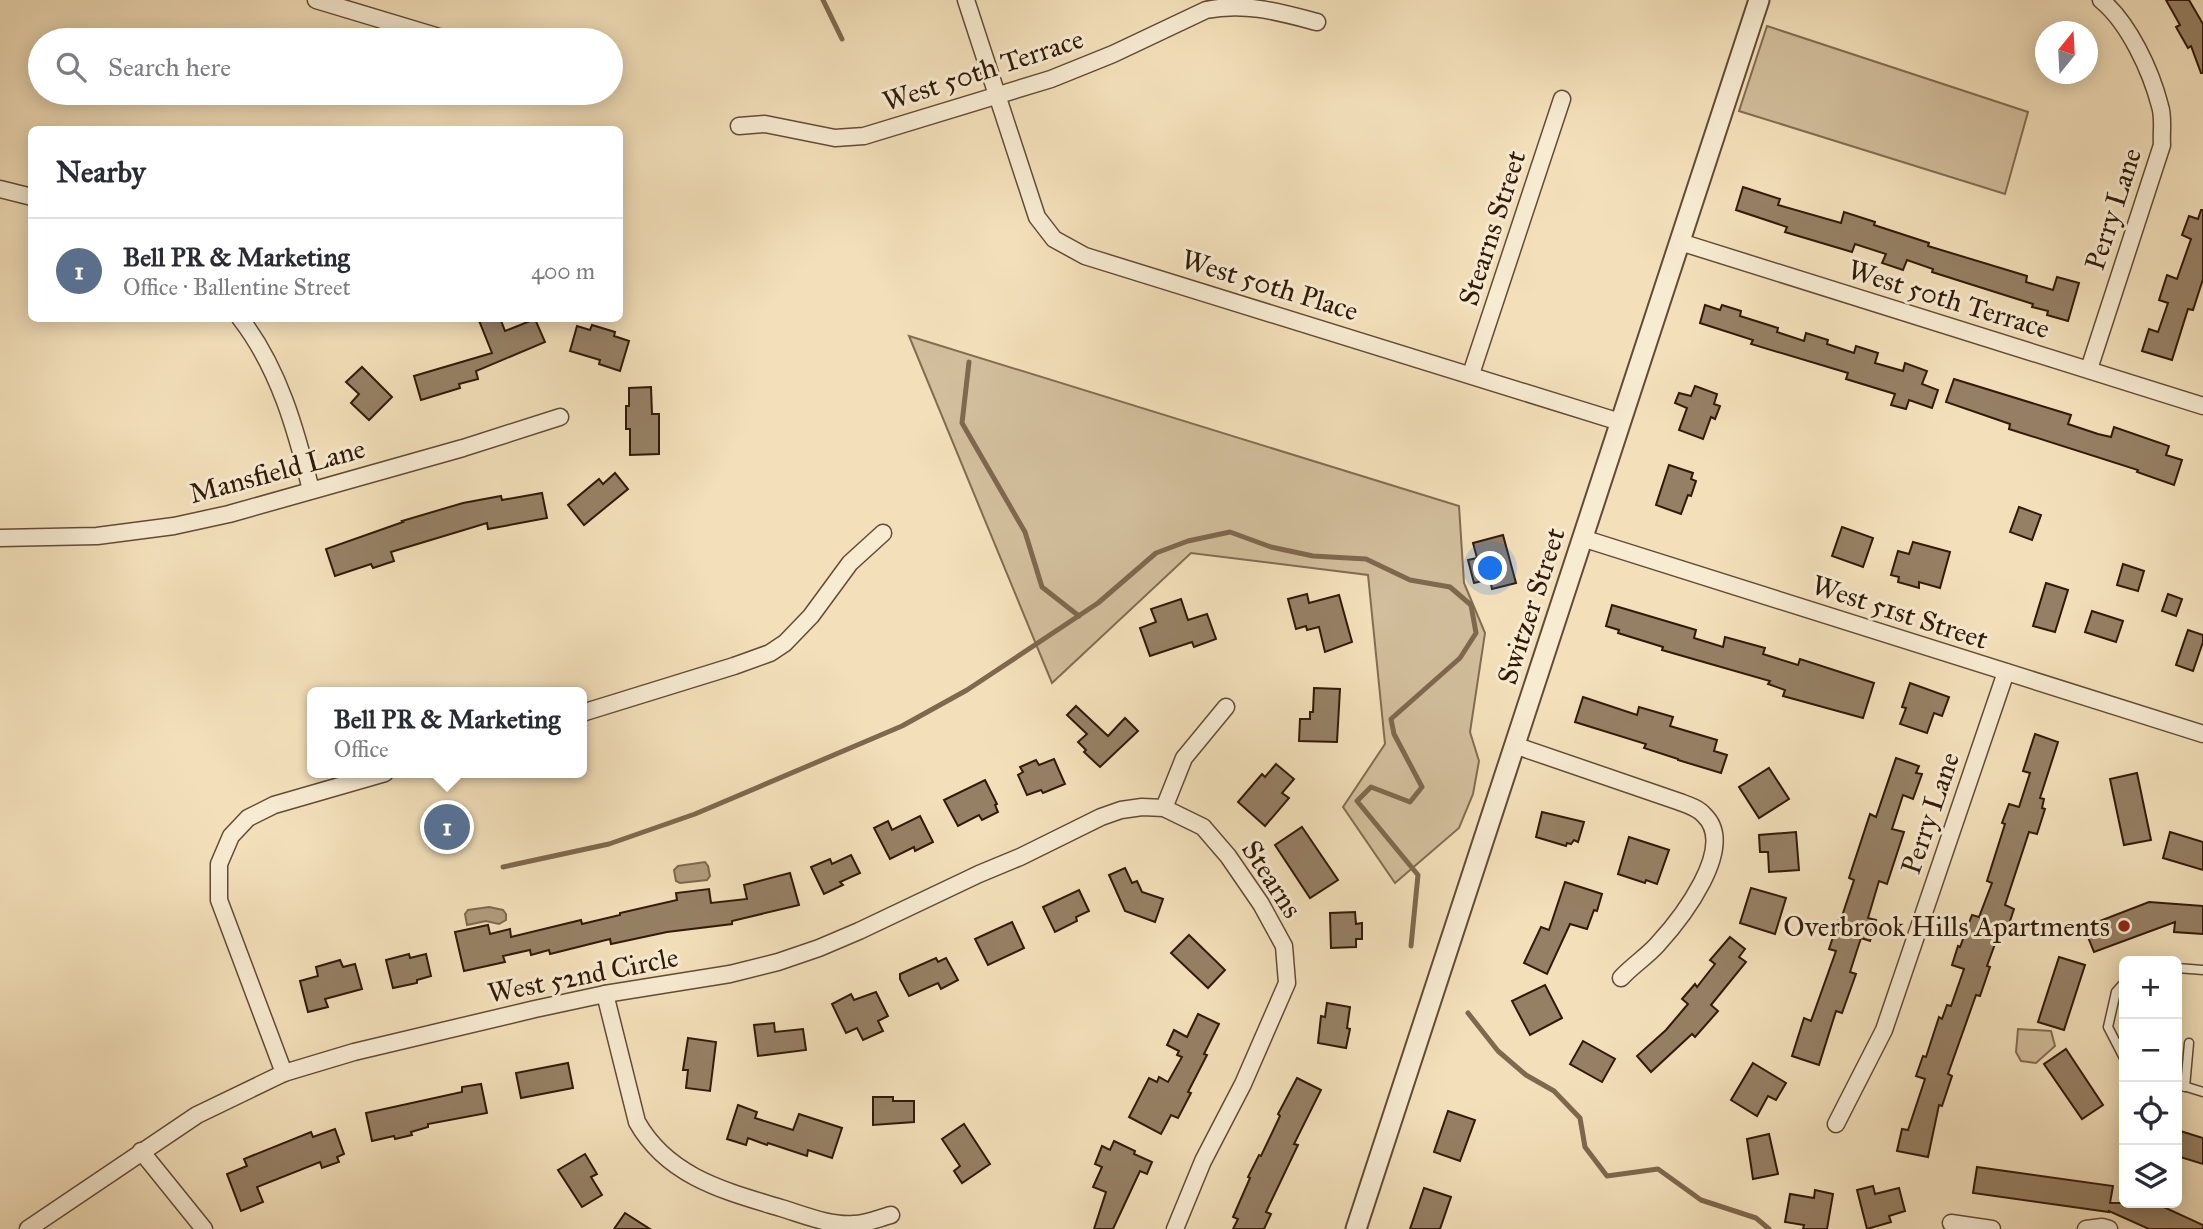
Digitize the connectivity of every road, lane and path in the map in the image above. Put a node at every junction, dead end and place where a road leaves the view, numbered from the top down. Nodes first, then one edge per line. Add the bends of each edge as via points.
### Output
1 (316, 0) edge
2 (966, 0) edge
3 (1759, 0) edge
4 (2101, 0) edge
5 (1317, 22) dead end
6 (409, 28) edge
7 (997, 96) junction
8 (1562, 99) dead end
9 (739, 126) dead end
10 (0, 189) edge
11 (28, 196) edge
12 (1680, 242) junction
13 (243, 322) edge
14 (2089, 369) junction
15 (1471, 374) junction
16 (2203, 406) edge
17 (560, 417) dead end
18 (1620, 422) junction
19 (311, 490) junction
20 (883, 533) dead end
21 (0, 538) edge
22 (1582, 538) junction
23 (2006, 673) junction
24 (1226, 707) dead end
25 (587, 711) edge
26 (2203, 734) edge
27 (1514, 745) junction
28 (368, 778) edge
29 (1164, 808) junction
30 (2182, 968) edge
31 (2203, 970) edge
32 (1621, 978) dead end
33 (2119, 989) edge
34 (605, 994) junction
35 (2189, 1043) dead end
36 (2119, 1048) edge
37 (284, 1073) junction
38 (2182, 1082) edge
39 (2182, 1086) edge
40 (2203, 1092) edge
41 (1836, 1124) dead end
42 (141, 1152) junction
43 (891, 1216) dead end
44 (1951, 1223) dead end
45 (28, 1229) edge
46 (204, 1229) edge
47 (1175, 1229) edge
48 (1356, 1229) edge
49 (1992, 1229) edge
50 (2086, 1229) edge
51 (2109, 1229) edge

1 - 6 street
2 - 7 street, West 50th Place
3 - 12 street, Switzer Street
4 - 14 street, Perry Lane via 2127,30 2144,64 2161,108 2162,145
5 - 7 street, West 50th Terrace via 1250,7 1223,6 1190,16 1051,79
7 - 9 street, West 50th Terrace via 864,136 835,138 765,124
7 - 15 street, West 50th Place via 1037,217 1054,239 1085,256
8 - 15 street, Stearns Street
10 - 11 street
12 - 14 street, West 50th Terrace
12 - 18 street, Switzer Street
13 - 19 street via 277,379
14 - 16 street, West 50th Terrace
15 - 18 street, West 50th Place
17 - 19 street, Mansfield Lane
18 - 22 street, Switzer Street
19 - 21 street, Mansfield Lane via 174,526 97,536
20 - 25 street via 850,563 811,616 770,653
22 - 23 street, West 51st Street
22 - 27 street, Switzer Street
23 - 26 street, West 51st Street
23 - 41 street, Perry Lane via 1884,1030
24 - 29 street via 1184,758
27 - 32 street via 1681,802 1705,816 1714,832 1713,850 1699,889 1675,925
27 - 48 street, Switzer Street
28 - 37 street via 274,805 248,818 231,836 219,864 219,900
29 - 34 street, West 52nd Circle via 1142,807 1101,817 798,955 730,974
29 - 47 street, Stearns via 1203,827 1228,856 1284,946 1287,983
30 - 31 lane
33 - 36 lane via 2108,1027
34 - 37 street, West 52nd Circle via 354,1052
34 - 43 street via 637,1122 666,1159 723,1190 823,1220 855,1224
35 - 38 lane
37 - 42 street, West 52nd Circle via 197,1115
39 - 40 lane
42 - 45 street, West 52nd Circle
42 - 46 street
44 - 49 street
50 - 51 street

